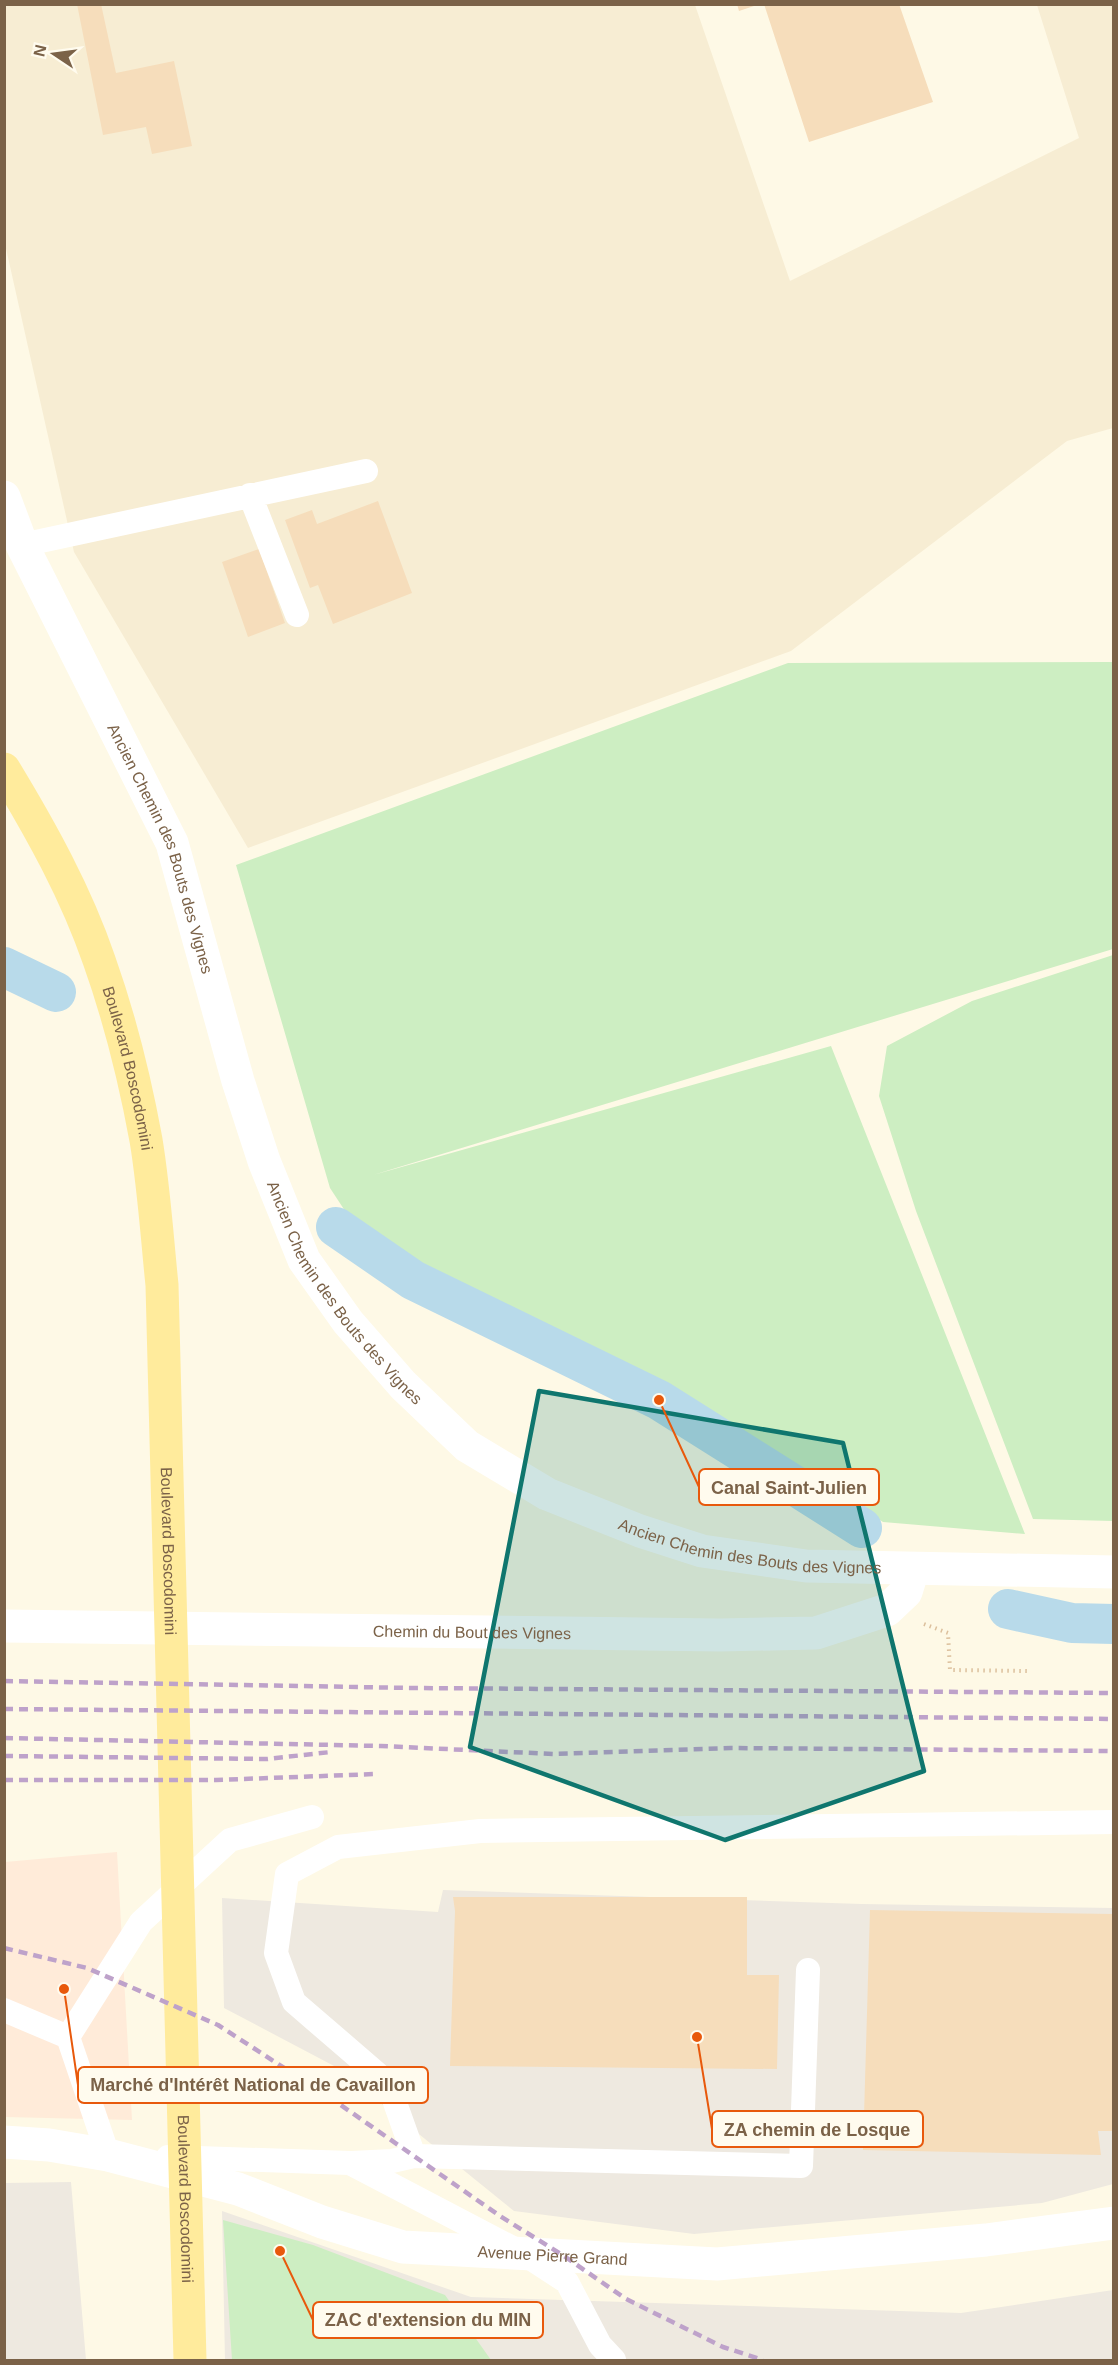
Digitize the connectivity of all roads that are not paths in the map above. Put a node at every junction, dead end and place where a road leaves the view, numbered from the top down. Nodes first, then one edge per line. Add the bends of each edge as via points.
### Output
1 (366, 471) dead end
2 (250, 495) junction
3 (4, 497) edge
4 (22, 545) junction
5 (297, 615) dead end
6 (4, 769) edge
7 (913, 1569) junction
8 (1113, 1572) edge
9 (4, 1626) edge
10 (312, 1817) dead end
11 (1113, 1822) edge
12 (808, 1970) dead end
13 (4, 2010) edge
14 (68, 2037) junction
15 (4, 2142) edge
16 (108, 2155) junction
17 (414, 2156) junction
18 (350, 2163) junction
19 (1113, 2223) edge
20 (524, 2254) junction
21 (190, 2361) edge
22 (614, 2361) edge

1 - 2 lane
2 - 4 lane
2 - 5 lane
3 - 4 street, Ancien Chemin des Bouts des Vignes
4 - 7 street, Ancien Chemin des Bouts des Vignes via 172,843 264,1161 304,1260 348,1323 403,1385 466,1446 547,1494 702,1551 806,1566
6 - 21 main road, Boulevard Boscodomini via 35,820 99,959 134,1079 146,1143 162,1285
7 - 8 street, Ancien Chemin des Bouts des Vignes
7 - 9 street, Chemin du Bout des Vignes via 906,1592 887,1610 816,1633
10 - 14 lane via 230,1840 141,1922
11 - 17 lane via 480,1831 338,1847 287,1874 276,1953 294,2002 388,2083
12 - 17 lane via 801,2166
13 - 14 lane
14 - 16 lane
15 - 16 street, Avenue Pierre Grand
16 - 18 lane
16 - 20 street, Avenue Pierre Grand via 238,2189 322,2223 403,2247
17 - 18 lane
18 - 20 lane
19 - 20 street, Avenue Pierre Grand via 986,2240 717,2264
20 - 22 lane via 567,2282 600,2345

